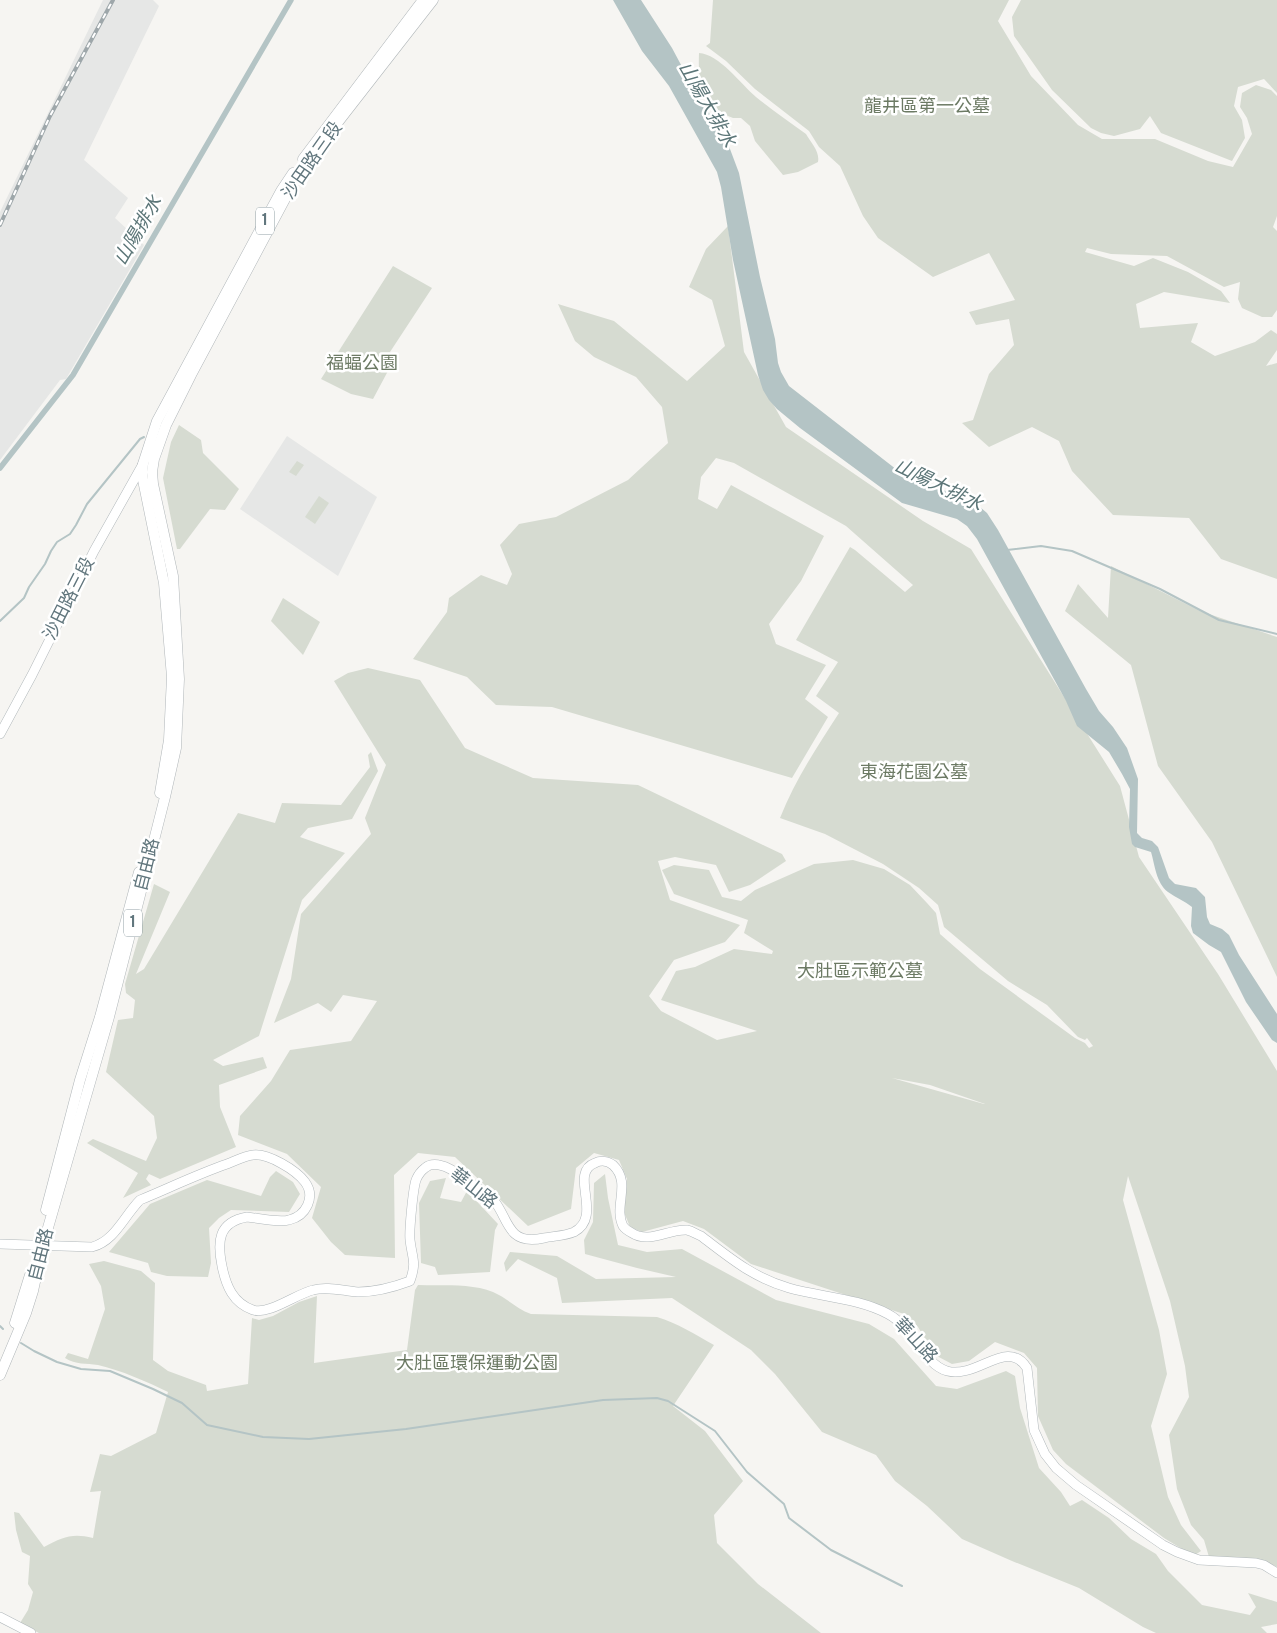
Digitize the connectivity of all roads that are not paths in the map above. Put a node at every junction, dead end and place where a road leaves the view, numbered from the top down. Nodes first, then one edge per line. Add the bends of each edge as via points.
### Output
1 (423, 0) edge
2 (433, 0) edge
3 (246, 265) junction
4 (154, 459) junction
5 (143, 464) junction
6 (175, 690) junction
7 (0, 734) edge
8 (0, 1244) edge
9 (40, 1245) junction
10 (0, 1358) edge
11 (0, 1375) edge
12 (1277, 1573) edge
13 (0, 1617) edge
14 (31, 1633) edge

1 - 3 main road, 沙田路三段 / 1 via 295,170 281,191
2 - 3 main road, 沙田路三段 / 1 via 298,176
3 - 4 main road, 沙田路三段 / 1 via 166,425
3 - 5 main road, 沙田路三段 / 1 via 157,421
4 - 5 street
4 - 6 main road, 自由路 / 1 via 153,484 173,576
5 - 6 main road, 自由路 / 1 via 142,475 164,583
5 - 7 street, 沙田路三段 via 94,551
6 - 9 main road, 自由路 / 1 via 159,797 80,1080
8 - 9 street, 華山路
9 - 10 main road, 自由路 / 1 via 19,1312
9 - 11 main road, 自由路 / 1 via 26,1313
9 - 12 street, 華山路 via 101,1245 140,1200 251,1155 273,1158 304,1180 310,1196 306,1209 288,1221 242,1218 231,1224 219,1240 224,1280 229,1292 240,1304 262,1312 318,1288 379,1290 410,1281 414,1270 410,1239 414,1194 416,1181 426,1166 432,1164 449,1168 494,1200 516,1235 539,1240 572,1232 582,1225 588,1213 584,1175 588,1167 603,1161 618,1170 622,1179 620,1217 626,1230 635,1236 649,1238 677,1231 693,1232 755,1275 787,1287 863,1304 887,1313 904,1326 928,1358 945,1371 964,1372 998,1358 1011,1355 1017,1358 1026,1368 1037,1440 1045,1454 1076,1485 1177,1552 1199,1560 1256,1563
13 - 14 street

